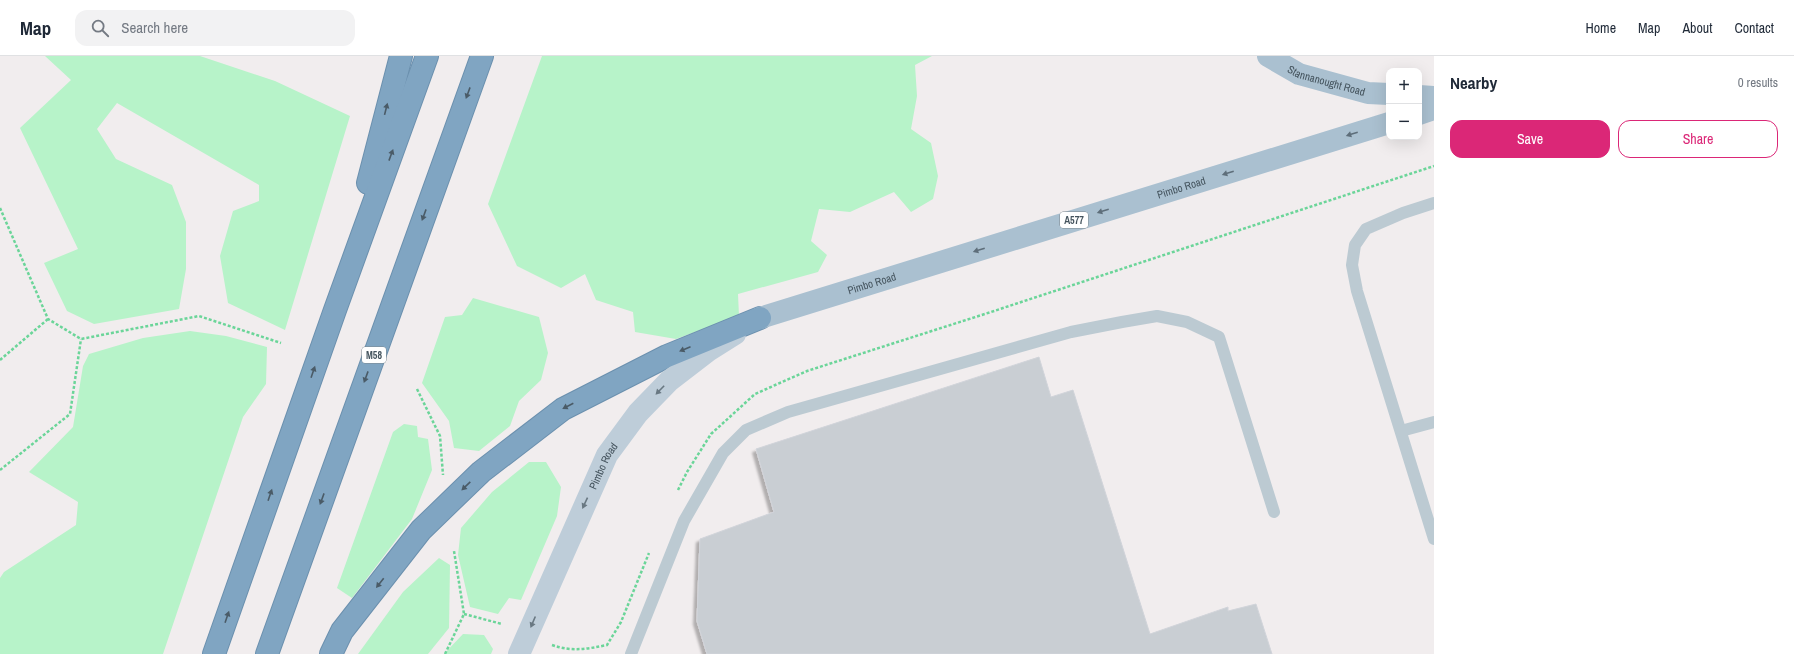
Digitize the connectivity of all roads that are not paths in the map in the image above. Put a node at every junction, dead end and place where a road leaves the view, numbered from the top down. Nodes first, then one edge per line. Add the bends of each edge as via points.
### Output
1 (401, 56) edge
2 (427, 56) edge
3 (482, 56) edge
4 (1268, 56) edge
5 (1386, 94) edge
6 (1422, 96) edge
7 (1434, 97) edge
8 (1434, 109) edge
9 (1422, 113) edge
10 (1386, 124) edge
11 (1434, 203) edge
12 (335, 310) junction
13 (760, 318) junction
14 (1434, 422) edge
15 (1401, 431) junction
16 (1274, 512) dead end
17 (1431, 513) edge
18 (1434, 539) edge
19 (214, 654) edge
20 (267, 654) edge
21 (331, 654) edge
22 (519, 654) edge
23 (631, 654) edge

12 -> 1 highway
12 -> 2 highway
3 -> 20 highway, M58
4 - 5 main road, Stannanought Road via 1299,74 1368,93
6 - 7 main road
8 - 9 main road
10 -> 13 main road, Pimbo Road / A577
11 - 15 lane via 1366,229 1355,245 1352,266 1357,291
19 -> 12 highway
13 -> 21 highway via 667,356 563,408 481,472 421,530 342,631
13 -> 22 street, Pimbo Road via 708,351 669,381 638,413 607,455
14 - 15 lane
15 - 17 lane
16 - 23 lane via 1219,338 1186,322 1157,316 1071,332 788,412 746,430 723,453 684,521
17 - 18 lane

